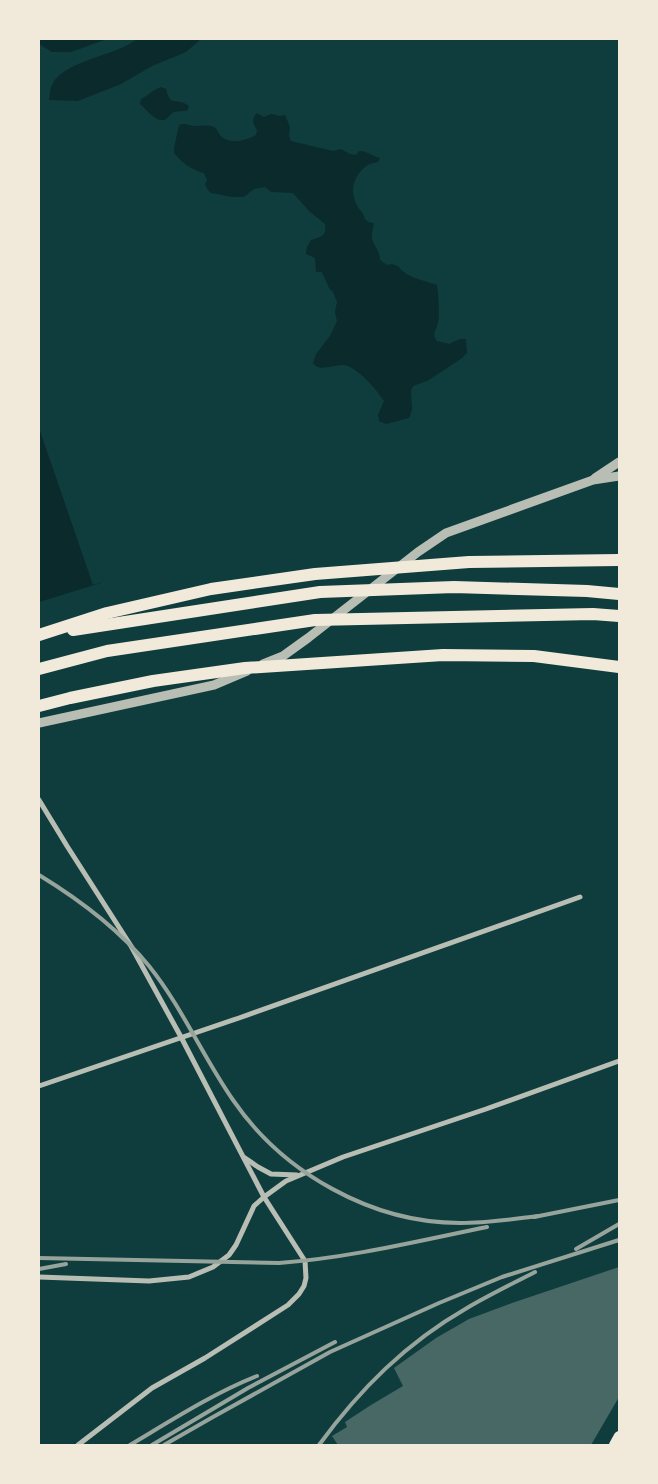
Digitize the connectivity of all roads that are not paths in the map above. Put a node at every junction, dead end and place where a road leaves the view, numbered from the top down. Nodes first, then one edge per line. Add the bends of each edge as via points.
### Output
1 (619, 462) edge
2 (619, 476) edge
3 (593, 480) junction
4 (619, 560) edge
5 (619, 594) edge
6 (619, 616) edge
7 (39, 635) edge
8 (619, 667) edge
9 (39, 668) edge
10 (39, 706) edge
11 (39, 724) edge
12 (39, 800) edge
13 (580, 897) dead end
14 (181, 1037) junction
15 (619, 1061) edge
16 (39, 1086) edge
17 (244, 1157) junction
18 (300, 1175) junction
19 (264, 1197) junction
20 (39, 1277) edge
21 (619, 1436) edge
22 (78, 1445) edge
23 (614, 1445) edge

1 - 3 street
2 - 3 street
3 - 11 street via 446,534 283,656 214,685
4 - 7 highway via 469,562 315,574 211,589 107,612
5 - 7 highway via 454,587 320,592
6 - 9 highway via 315,620 107,651
8 - 10 highway via 534,656 443,655 245,668 153,682
12 - 14 street via 131,946
13 - 14 street
14 - 16 street
14 - 17 street
15 - 18 street
17 - 18 street via 271,1174
17 - 19 street
18 - 19 street
19 - 20 street via 254,1206 229,1255 213,1267 190,1277 149,1281
19 - 22 street via 305,1261 306,1278 299,1294 288,1305 152,1388
21 - 23 main road

